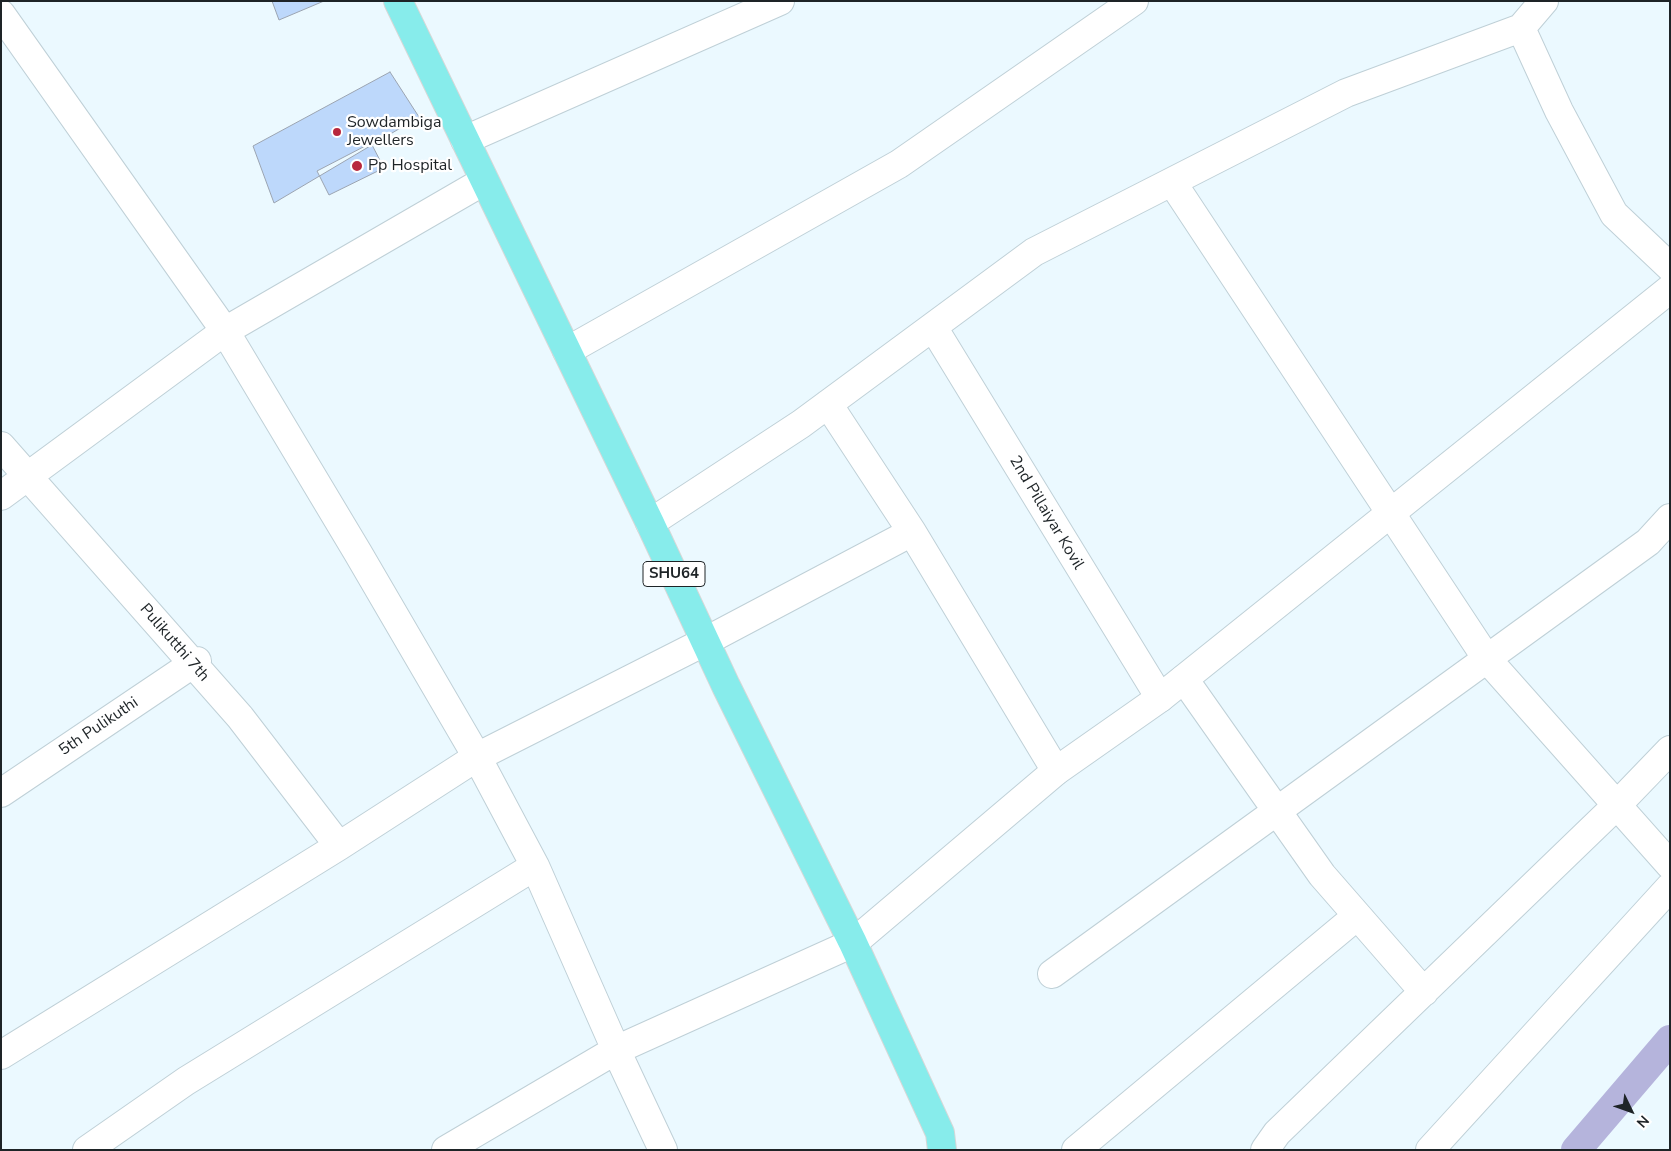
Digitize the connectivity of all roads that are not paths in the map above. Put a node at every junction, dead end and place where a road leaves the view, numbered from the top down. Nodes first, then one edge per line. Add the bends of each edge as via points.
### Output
1 (398, 1) edge
2 (780, 1) edge
3 (1134, 1) edge
4 (1544, 1) edge
5 (1, 14) edge
6 (1521, 28) junction
7 (464, 140) junction
8 (484, 181) junction
9 (1172, 182) junction
10 (1670, 267) edge
11 (1670, 289) edge
12 (933, 327) junction
13 (225, 331) junction
14 (567, 351) junction
15 (828, 404) junction
16 (1, 446) edge
17 (28, 476) junction
18 (1, 496) edge
19 (1391, 513) junction
20 (1670, 518) edge
21 (650, 523) junction
22 (912, 532) junction
23 (706, 641) junction
24 (1487, 659) junction
25 (195, 663) junction
26 (1184, 679) junction
27 (1160, 698) junction
28 (1670, 750) edge
29 (477, 758) junction
30 (1056, 771) junction
31 (1, 793) edge
32 (1617, 805) junction
33 (1277, 811) junction
34 (339, 846) junction
35 (1670, 865) edge
36 (535, 866) junction
37 (1670, 887) edge
38 (1358, 916) junction
39 (853, 943) junction
40 (1052, 974) dead end
41 (1424, 992) junction
42 (616, 1050) junction
43 (1, 1055) edge
44 (87, 1150) edge
45 (446, 1150) edge
46 (663, 1150) edge
47 (942, 1150) edge
48 (1076, 1150) edge
49 (1265, 1150) edge
50 (1430, 1150) edge

1 - 7 main road, SHU64
2 - 7 street
3 - 14 street via 899,164
4 - 6 street
5 - 13 street
6 - 9 street via 1346,93
6 - 10 street via 1559,111 1614,214
7 - 8 main road, SHU64
8 - 13 street
8 - 14 main road, SHU64
9 - 12 street via 1034,252
9 - 19 street
11 - 19 street
12 - 15 street
12 - 27 street, 2nd Pillaiyar Kovil
13 - 17 street
13 - 29 street
14 - 21 main road, SHU64
15 - 21 street
15 - 22 street
16 - 17 street, Pulikutthi 7th
17 - 18 street
17 - 25 street, Pulikutthi 7th
19 - 24 street
19 - 26 street
20 - 24 street via 1648,542
21 - 23 main road, SHU64
22 - 23 street
22 - 30 street
23 - 29 street
23 - 39 main road, SHU64
24 - 32 street
24 - 33 street
25 - 31 street, 5th Pulikuthi
25 - 34 street, Pulikutthi 7th
26 - 27 street
26 - 33 street
27 - 30 street
28 - 32 street
29 - 34 street
29 - 36 street
30 - 39 street
32 - 35 street
32 - 41 street
33 - 38 street via 1322,875
33 - 40 street
34 - 43 street
36 - 42 street
36 - 44 street via 186,1081
37 - 50 street
38 - 41 street
38 - 48 street
39 - 42 street
39 - 47 main road, SHU64 via 940,1133
41 - 49 street via 1277,1133
42 - 45 street
42 - 46 street

